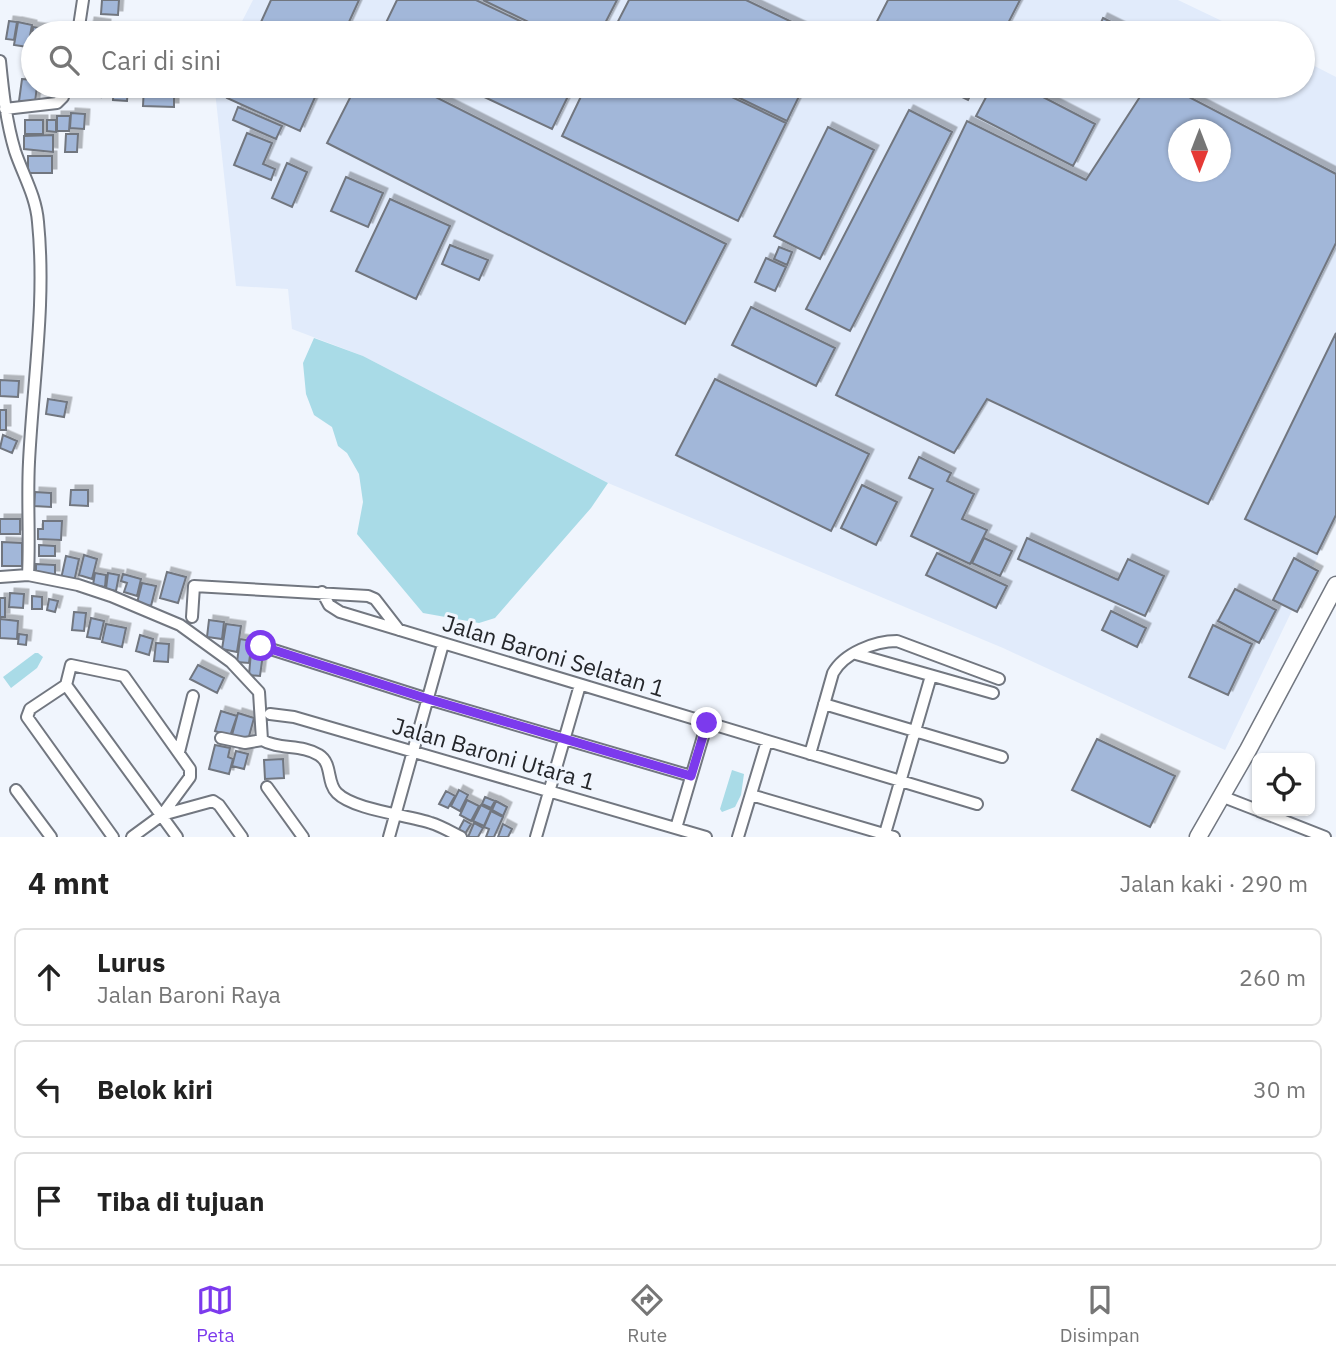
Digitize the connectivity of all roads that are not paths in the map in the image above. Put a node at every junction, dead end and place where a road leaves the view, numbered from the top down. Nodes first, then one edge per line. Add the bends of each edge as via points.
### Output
1 (83, 0) edge
2 (80, 21) edge
3 (0, 61) edge
4 (62, 98) edge
5 (5, 109) junction
6 (28, 575) junction
7 (0, 578) edge
8 (1336, 585) edge
9 (321, 592) junction
10 (192, 617) dead end
11 (400, 631) junction
12 (443, 644) junction
13 (261, 646) dead end
14 (856, 654) junction
15 (932, 676) junction
16 (999, 679) dead end
17 (66, 685) junction
18 (580, 685) junction
19 (993, 693) dead end
20 (193, 696) dead end
21 (428, 699) junction
22 (824, 704) junction
23 (270, 714) dead end
24 (707, 723) junction
25 (915, 731) junction
26 (221, 738) dead end
27 (564, 739) junction
28 (262, 740) junction
29 (767, 741) junction
30 (413, 751) junction
31 (179, 752) junction
32 (810, 754) junction
33 (1002, 757) dead end
34 (691, 776) junction
35 (900, 781) junction
36 (267, 787) dead end
37 (16, 790) dead end
38 (549, 791) junction
39 (751, 795) junction
40 (1220, 796) junction
41 (977, 804) dead end
42 (1252, 808) edge
43 (395, 814) junction
44 (162, 815) junction
45 (1273, 816) edge
46 (676, 828) junction
47 (888, 836) edge
48 (51, 837) edge
49 (113, 837) edge
50 (132, 837) edge
51 (177, 837) edge
52 (242, 837) edge
53 (303, 837) edge
54 (390, 837) edge
55 (461, 837) edge
56 (536, 837) edge
57 (706, 837) edge
58 (738, 837) edge
59 (1198, 837) edge
60 (1325, 837) edge

1 - 2 street
3 - 5 street
4 - 5 street via 57,103
5 - 6 street via 35,205 42,265 29,464
6 - 7 street
6 - 28 street via 111,596 180,625 210,645 259,692
8 - 40 main road
9 - 10 street via 194,586
9 - 11 street, Jalan Baroni Selatan 1 via 340,612
9 - 11 street via 375,599
11 - 12 street, Jalan Baroni Selatan 1
12 - 18 street, Jalan Baroni Selatan 1
12 - 21 street
13 - 21 street
14 - 15 street
14 - 16 street via 881,641 897,641
14 - 22 street via 839,662
15 - 19 street
15 - 25 street
17 - 31 street via 71,665 124,676
17 - 44 street
17 - 49 street via 30,709 27,717
18 - 24 street, Jalan Baroni Selatan 1
18 - 27 street
20 - 31 street
21 - 27 street
21 - 30 street
22 - 25 street
22 - 32 street
23 - 30 street, Jalan Baroni Utara 1
24 - 29 street, Jalan Baroni Selatan 1
24 - 34 street
25 - 33 street
25 - 35 street
26 - 28 street via 245,743
27 - 34 street
27 - 38 street
28 - 43 street via 317,754 328,766 337,793
29 - 32 street, Jalan Baroni Selatan 1
29 - 39 street
30 - 38 street, Jalan Baroni Utara 1
30 - 43 street
31 - 44 street via 190,777
32 - 35 street, Jalan Baroni Selatan 1
34 - 46 street
35 - 41 street, Jalan Baroni Selatan 1
35 - 47 street
36 - 53 street
37 - 48 street
38 - 46 street, Jalan Baroni Utara 1
38 - 56 street
39 - 47 street
39 - 58 street
40 - 42 street
40 - 59 main road
43 - 54 street
43 - 55 street
44 - 50 street
44 - 51 street
44 - 52 street via 213,801
45 - 60 street
46 - 57 street, Jalan Baroni Utara 1

